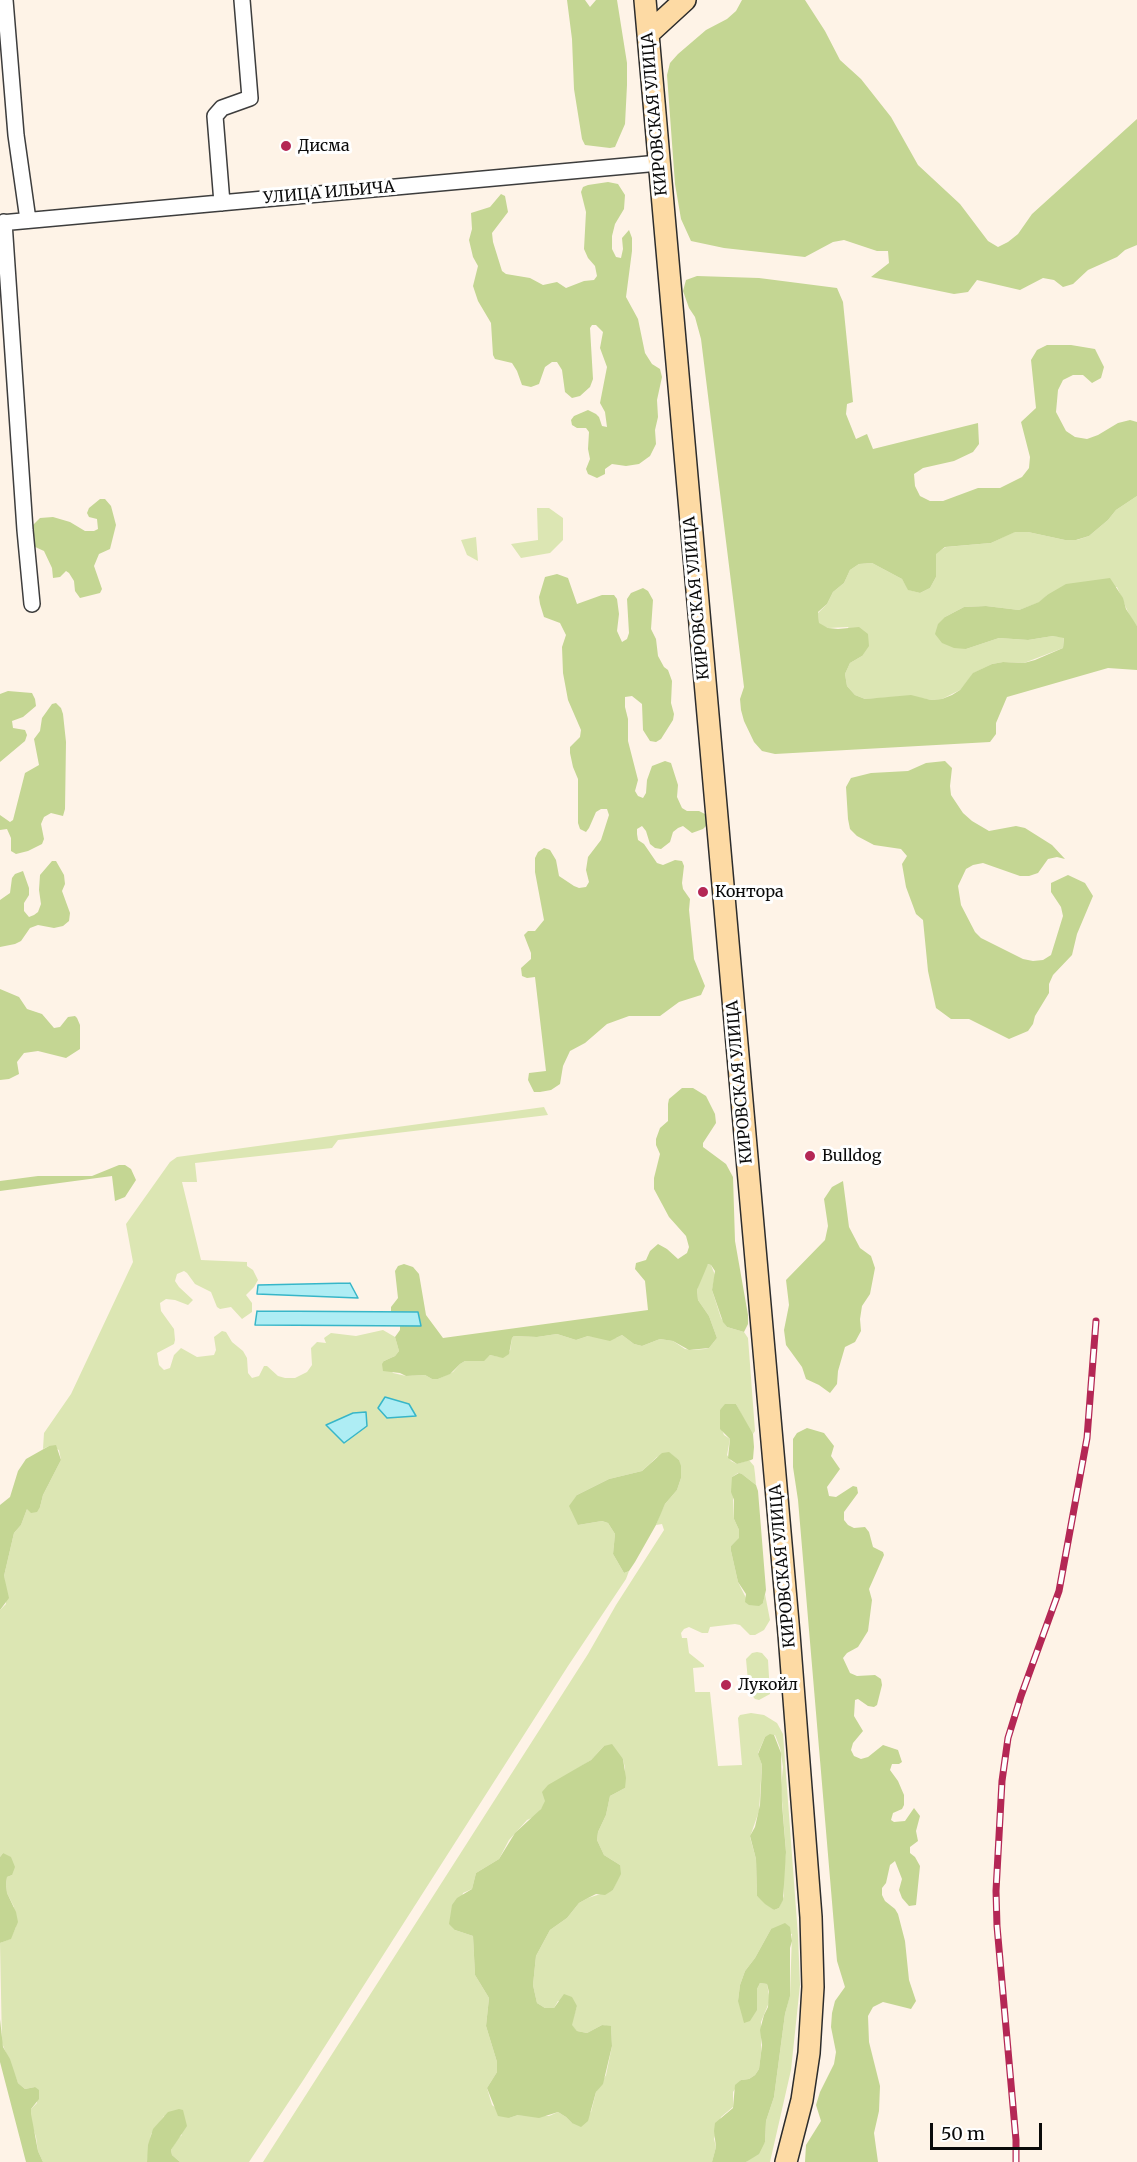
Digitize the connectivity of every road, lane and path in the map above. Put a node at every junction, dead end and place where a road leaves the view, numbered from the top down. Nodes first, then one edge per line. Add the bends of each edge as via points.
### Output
1 (5, 0) edge
2 (242, 0) edge
3 (645, 0) edge
4 (685, 0) edge
5 (648, 34) junction
6 (658, 163) junction
7 (222, 203) junction
8 (28, 220) junction
9 (2, 223) edge
10 (32, 604) dead end
11 (786, 2162) edge

1 - 8 street via 16,135
2 - 7 street via 250,98 222,108 215,116
3 - 5 main road, КИРОВСКАЯ УЛИЦА
4 - 5 main road
5 - 6 main road, КИРОВСКАЯ УЛИЦА
6 - 7 street, УЛИЦА ИЛЬИЧА
6 - 11 main road, КИРОВСКАЯ УЛИЦА via 811,1917 810,2053
7 - 8 street, УЛИЦА ИЛЬИЧА
8 - 9 street, УЛИЦА ИЛЬИЧА
9 - 10 street

